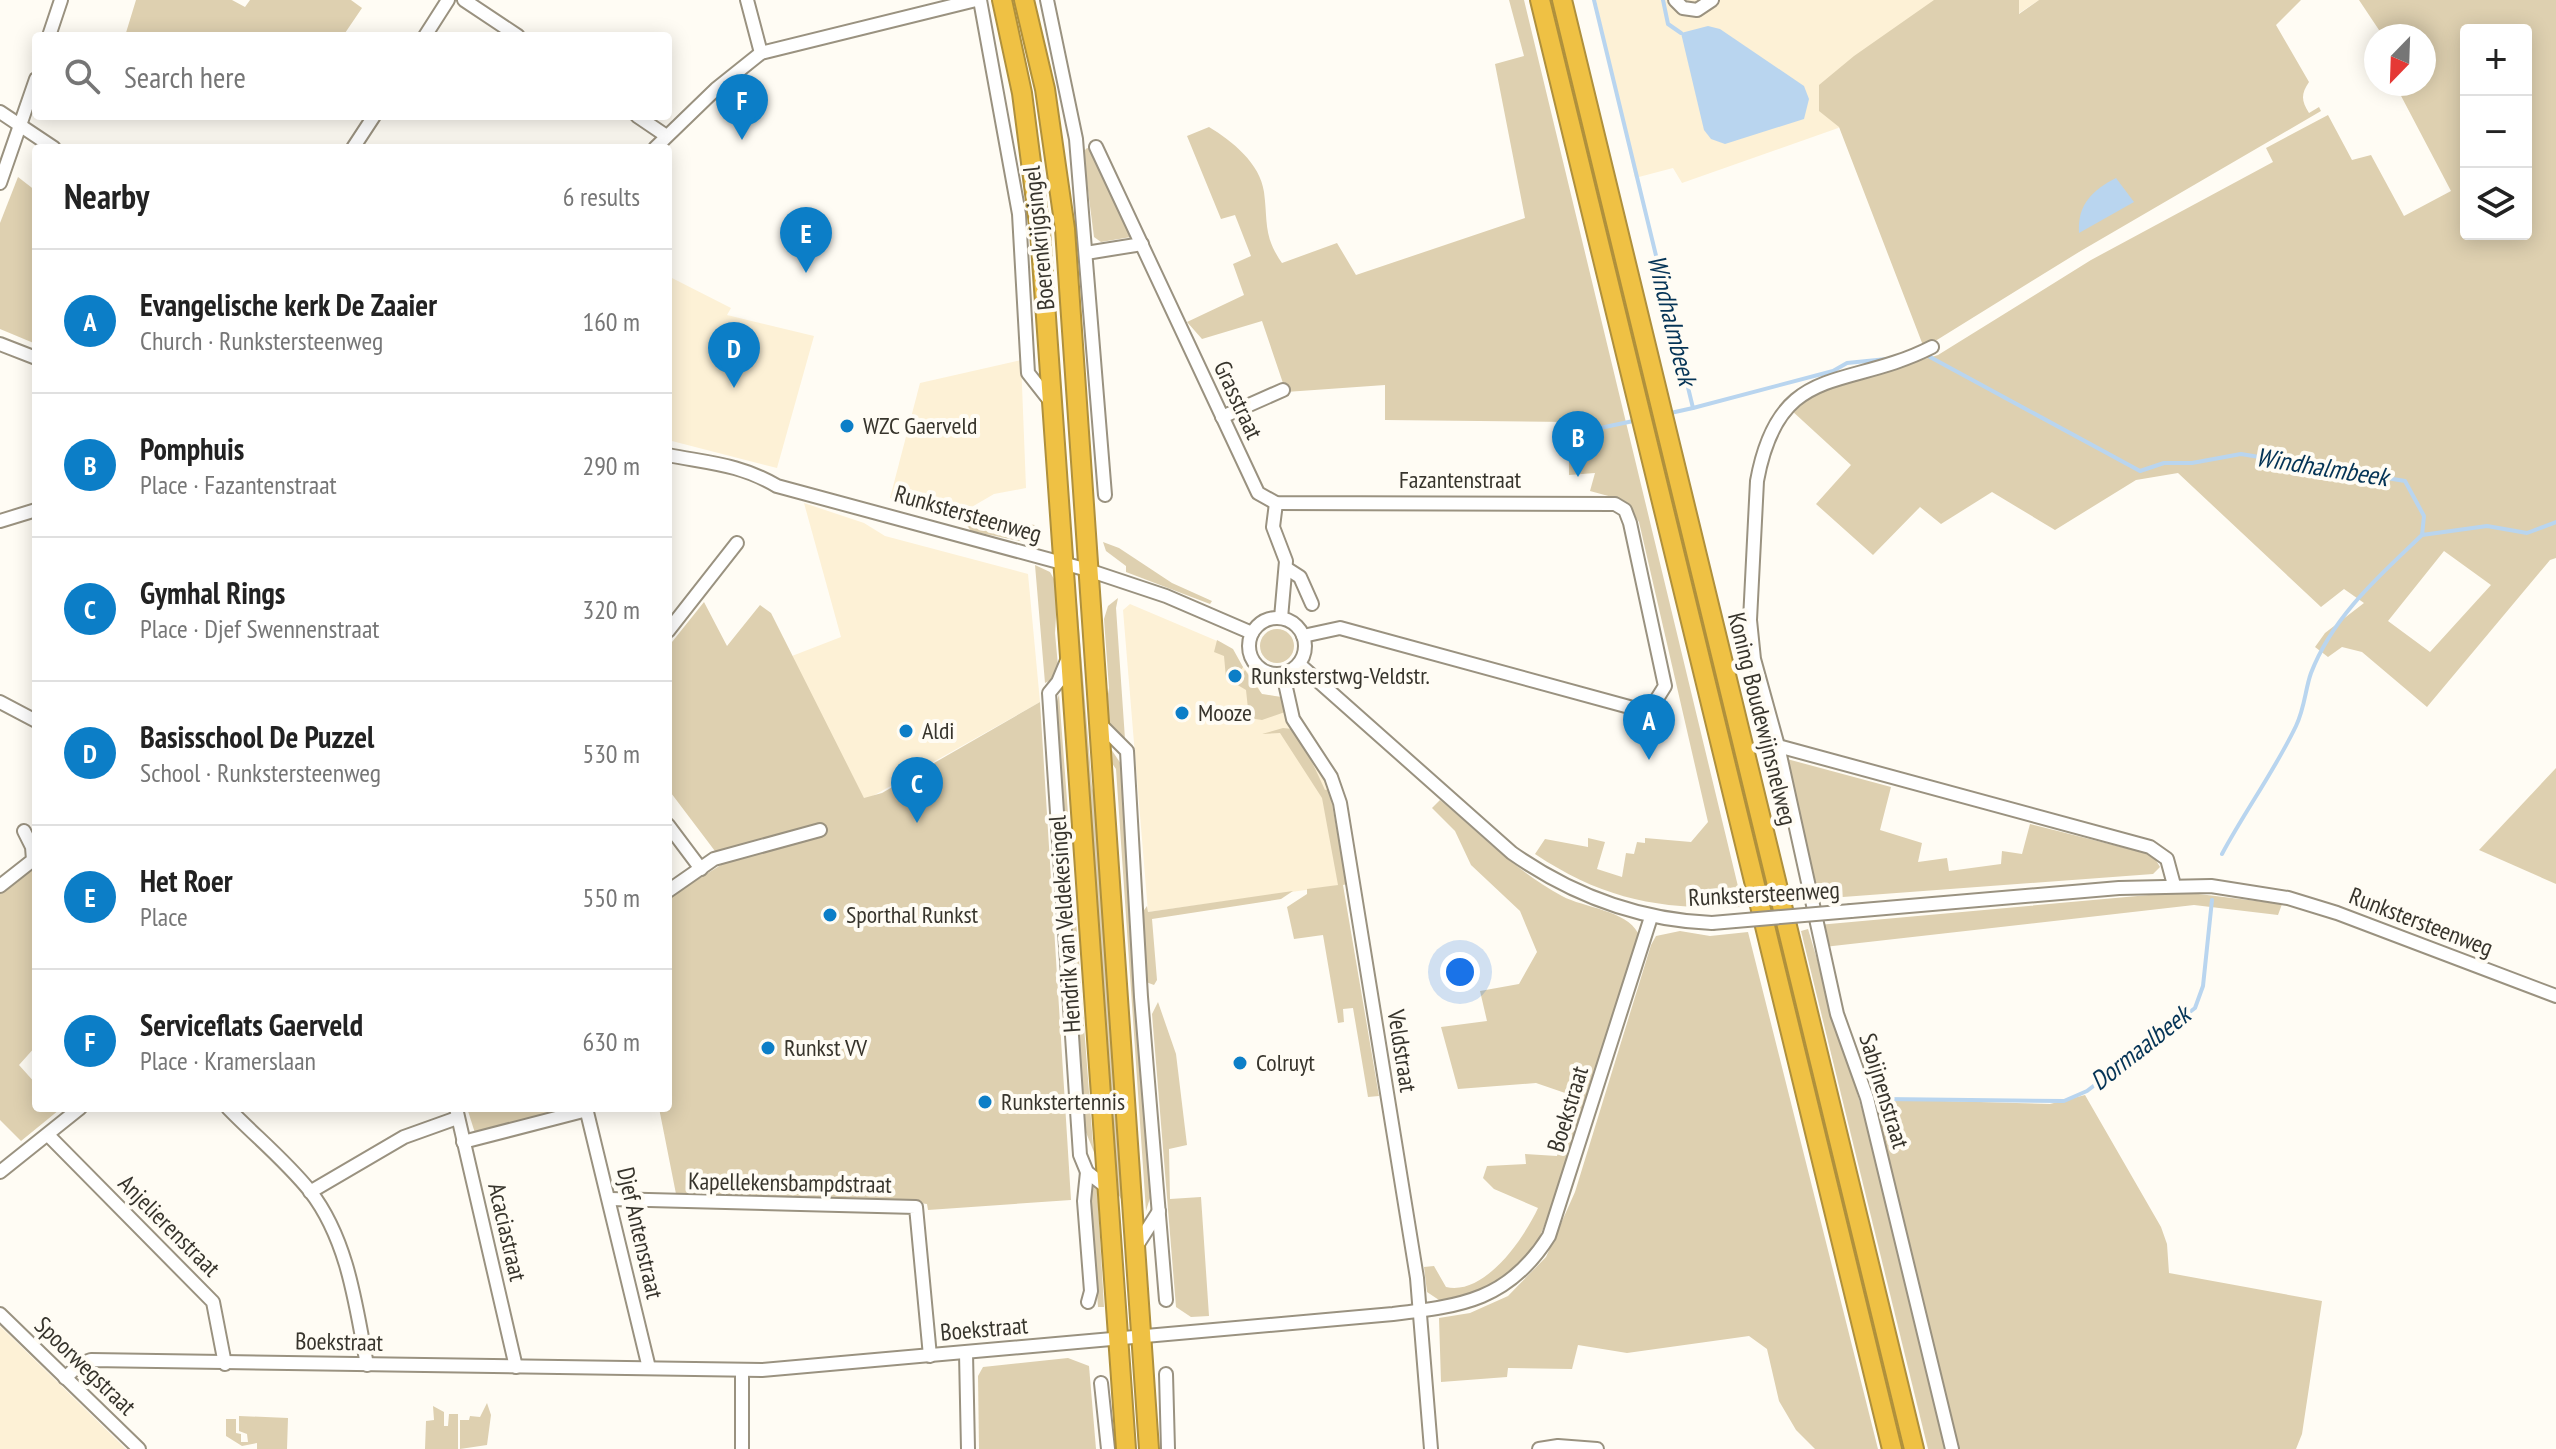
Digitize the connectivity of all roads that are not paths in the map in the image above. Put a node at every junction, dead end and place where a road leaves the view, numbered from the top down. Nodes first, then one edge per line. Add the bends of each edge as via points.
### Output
1 (61, 0) edge
2 (448, 0) edge
3 (464, 0) edge
4 (747, 0) edge
5 (978, 0) edge
6 (1002, 0) edge
7 (1024, 0) edge
8 (1047, 0) edge
9 (1540, 0) edge
10 (1562, 0) edge
11 (1675, 0) edge
12 (1712, 0) edge
13 (50, 32) edge
14 (428, 32) edge
15 (512, 32) edge
16 (761, 53) junction
17 (32, 93) edge
18 (0, 112) edge
19 (371, 120) edge
20 (643, 120) edge
21 (23, 124) junction
22 (665, 135) junction
23 (49, 144) edge
24 (356, 144) edge
25 (658, 144) edge
26 (1096, 147) dead end
27 (0, 183) edge
28 (1142, 244) junction
29 (1086, 253) junction
30 (0, 344) edge
31 (1932, 347) dead end
32 (32, 356) edge
33 (1283, 390) dead end
34 (1052, 403) junction
35 (1222, 417) junction
36 (1097, 423) junction
37 (672, 455) edge
38 (1082, 475) junction
39 (1105, 495) dead end
40 (1276, 503) junction
41 (32, 511) edge
42 (0, 521) edge
43 (737, 543) dead end
44 (1063, 563) junction
45 (1286, 568) junction
46 (1088, 570) junction
47 (1312, 604) dead end
48 (1281, 618) junction
49 (672, 626) edge
50 (1252, 633) junction
51 (1303, 636) junction
52 (1069, 655) junction
53 (1299, 664) junction
54 (1283, 674) junction
55 (0, 702) edge
56 (32, 719) edge
57 (1099, 723) junction
58 (1778, 746) junction
59 (672, 830) edge
60 (820, 830) dead end
61 (24, 831) dead end
62 (32, 847) edge
63 (32, 861) edge
64 (701, 869) junction
65 (2174, 885) junction
66 (0, 886) edge
67 (672, 888) edge
68 (1651, 917) junction
69 (2556, 996) edge
70 (76, 1112) edge
71 (232, 1112) edge
72 (575, 1112) edge
73 (587, 1112) edge
74 (456, 1113) edge
75 (49, 1136) junction
76 (463, 1142) junction
77 (0, 1172) edge
78 (1087, 1172) junction
79 (1109, 1189) junction
80 (310, 1192) junction
81 (610, 1199) junction
82 (1159, 1211) junction
83 (1136, 1247) junction
84 (1166, 1300) dead end
85 (1088, 1302) dead end
86 (1420, 1311) junction
87 (0, 1314) edge
88 (1144, 1336) junction
89 (1118, 1338) junction
90 (966, 1353) junction
91 (930, 1356) junction
92 (225, 1364) junction
93 (367, 1365) junction
94 (516, 1367) junction
95 (649, 1368) junction
96 (742, 1370) junction
97 (1166, 1374) dead end
98 (65, 1378) junction
99 (1101, 1383) dead end
100 (1126, 1441) edge
101 (139, 1449) edge
102 (742, 1449) edge
103 (968, 1449) edge
104 (1110, 1449) edge
105 (1149, 1449) edge
106 (1168, 1449) edge
107 (1431, 1449) edge
108 (1539, 1449) edge
109 (1597, 1449) edge
110 (1892, 1449) edge
111 (1914, 1449) edge
112 (1952, 1449) edge

1 - 13 street
2 - 14 street
3 - 15 street
4 - 16 street
5 - 16 street
5 - 34 street, Boerenkrijgsingel via 1019,214 1028,373
6 - 34 highway, Boerenkrijgsingel via 1022,93 1040,232
7 - 38 highway, Boerenkrijgsingel via 1045,89 1065,229
8 - 29 street, Boerenkrijgsingel via 1076,139
9 - 110 highway, Koning Boudewijnsnelweg
10 - 111 highway, Koning Boudewijnsnelweg
11 - 12 street via 1697,10
16 - 22 street
17 - 21 street
18 - 21 street
19 - 24 street
20 - 22 street
21 - 23 street
21 - 27 street
22 - 25 street
26 - 28 street, Grasstraat
28 - 29 street
28 - 35 street, Grasstraat
29 - 36 street, Boerenkrijgsingel
30 - 32 street
31 - 58 street, Sabijnenstraat via 1806,392 1779,415 1770,435 1757,481 1750,620 1762,694
33 - 35 street
34 - 44 highway, Boerenkrijgsingel
35 - 40 street, Grasstraat via 1254,486
36 - 38 street, Boerenkrijgsingel
36 - 39 street, Boerenkrijgsingel
37 - 44 street, Runkstersteenweg via 748,471 777,486
38 - 46 highway, Boerenkrijgsingel
40 - 45 street via 1273,527
40 - 51 street, Fazantenstraat via 1605,501 1625,510 1665,672 1660,699 1650,710 1340,628
41 - 42 street
43 - 49 street
44 - 46 street, Runkstersteenweg
44 - 52 highway, Hendrik van Veldekesingel
45 - 47 street via 1300,577
45 - 48 street
46 - 50 street, Runkstersteenweg
46 - 57 highway, Hendrik van Veldekesingel
48 - 50 street via 1264,621
48 - 51 street via 1294,623
50 - 54 street via 1253,661 1269,673
51 - 53 street via 1305,651
52 - 78 street, Hendrik van Veldekesingel via 1049,693 1080,1155
52 - 79 highway, Hendrik van Veldekesingel
53 - 54 street
53 - 68 street, Runkstersteenweg via 1512,853 1575,892
54 - 86 street, Veldstraat via 1293,719 1331,777 1340,803
55 - 56 street
57 - 82 street via 1127,751
57 - 83 highway, Hendrik van Veldekesingel
58 - 65 street via 2150,847 2167,859
58 - 112 street, Sabijnenstraat via 1837,1014 1867,1098
59 - 64 street
60 - 64 street via 714,859
61 - 62 street
63 - 66 street
64 - 67 street
65 - 68 street, Runkstersteenweg, bridge via 1712,923
65 - 69 street, Runkstersteenweg via 2300,901
68 - 86 street, Boekstraat via 1549,1236 1526,1267 1498,1289 1467,1304
70 - 75 street
71 - 80 street
72 - 76 street
73 - 81 street, Djef Antenstraat
74 - 76 street, Acaciastraat
74 - 80 street
75 - 77 street
75 - 92 street, Anjelierenstraat via 213,1302
76 - 94 street, Acaciastraat
78 - 79 street
78 - 85 street, Hendrik van Veldekesingel
79 - 89 highway, Hendrik van Veldekesingel
80 - 93 street via 336,1236 353,1289
81 - 91 street, Kapellekensbampdstraat via 916,1207
81 - 95 street, Djef Antenstraat
82 - 83 street
82 - 84 street
83 - 88 highway, Hendrik van Veldekesingel
86 - 88 street, Boekstraat
86 - 107 street, Veldstraat
87 - 98 street, Spoorwegstraat
88 - 89 street, Boekstraat
88 - 105 highway, Hendrik van Veldekesingel
89 - 90 street, Boekstraat
89 - 100 highway, Hendrik van Veldekesingel
90 - 91 street, Boekstraat
90 - 103 street
91 - 96 street, Boekstraat
92 - 93 street, Boekstraat
92 - 98 street, Boekstraat via 91,1360
93 - 94 street, Boekstraat
94 - 95 street, Boekstraat
95 - 96 street, Boekstraat
96 - 102 street
97 - 106 street
98 - 101 street, Spoorwegstraat
99 - 104 street, Hendrik van Veldekesingel
100 - 104 street, Hendrik van Veldekesingel
108 - 109 street

